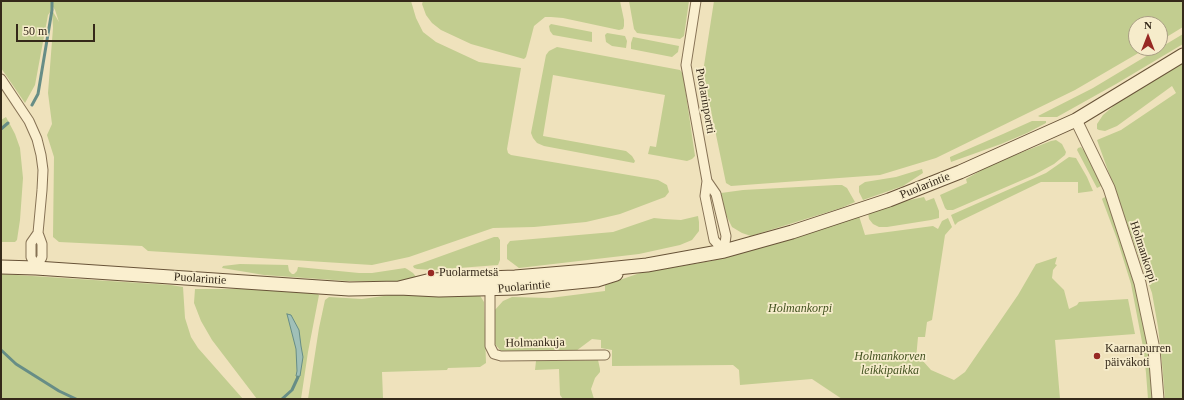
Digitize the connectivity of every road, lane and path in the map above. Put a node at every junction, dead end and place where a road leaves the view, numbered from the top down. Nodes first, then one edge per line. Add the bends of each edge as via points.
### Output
1 (696, 1) edge
2 (1183, 55) edge
3 (1, 79) edge
4 (1076, 120) junction
5 (707, 181) junction
6 (724, 251) junction
7 (1, 268) edge
8 (36, 268) junction
9 (490, 284) junction
10 (605, 354) dead end
11 (1158, 399) edge

1 - 5 street, Puolarinportti via 686,65
2 - 4 main road, Puolarintie
3 - 8 street via 29,121 41,156 43,170 38,233 42,244 42,258
4 - 6 main road, Puolarintie via 960,172 889,200
4 - 11 street, Holmankorpi via 1109,188 1140,283 1154,349
5 - 6 street, Puolarinportti via 716,194 726,236
5 - 6 street, Puolarinportti via 704,196 714,240
6 - 9 main road, Puolarintie via 647,265 597,280 516,288
7 - 8 main road, Puolarintie
8 - 9 main road, Puolarintie via 349,289 439,290
9 - 10 street, Holmankuja via 490,346 494,354

